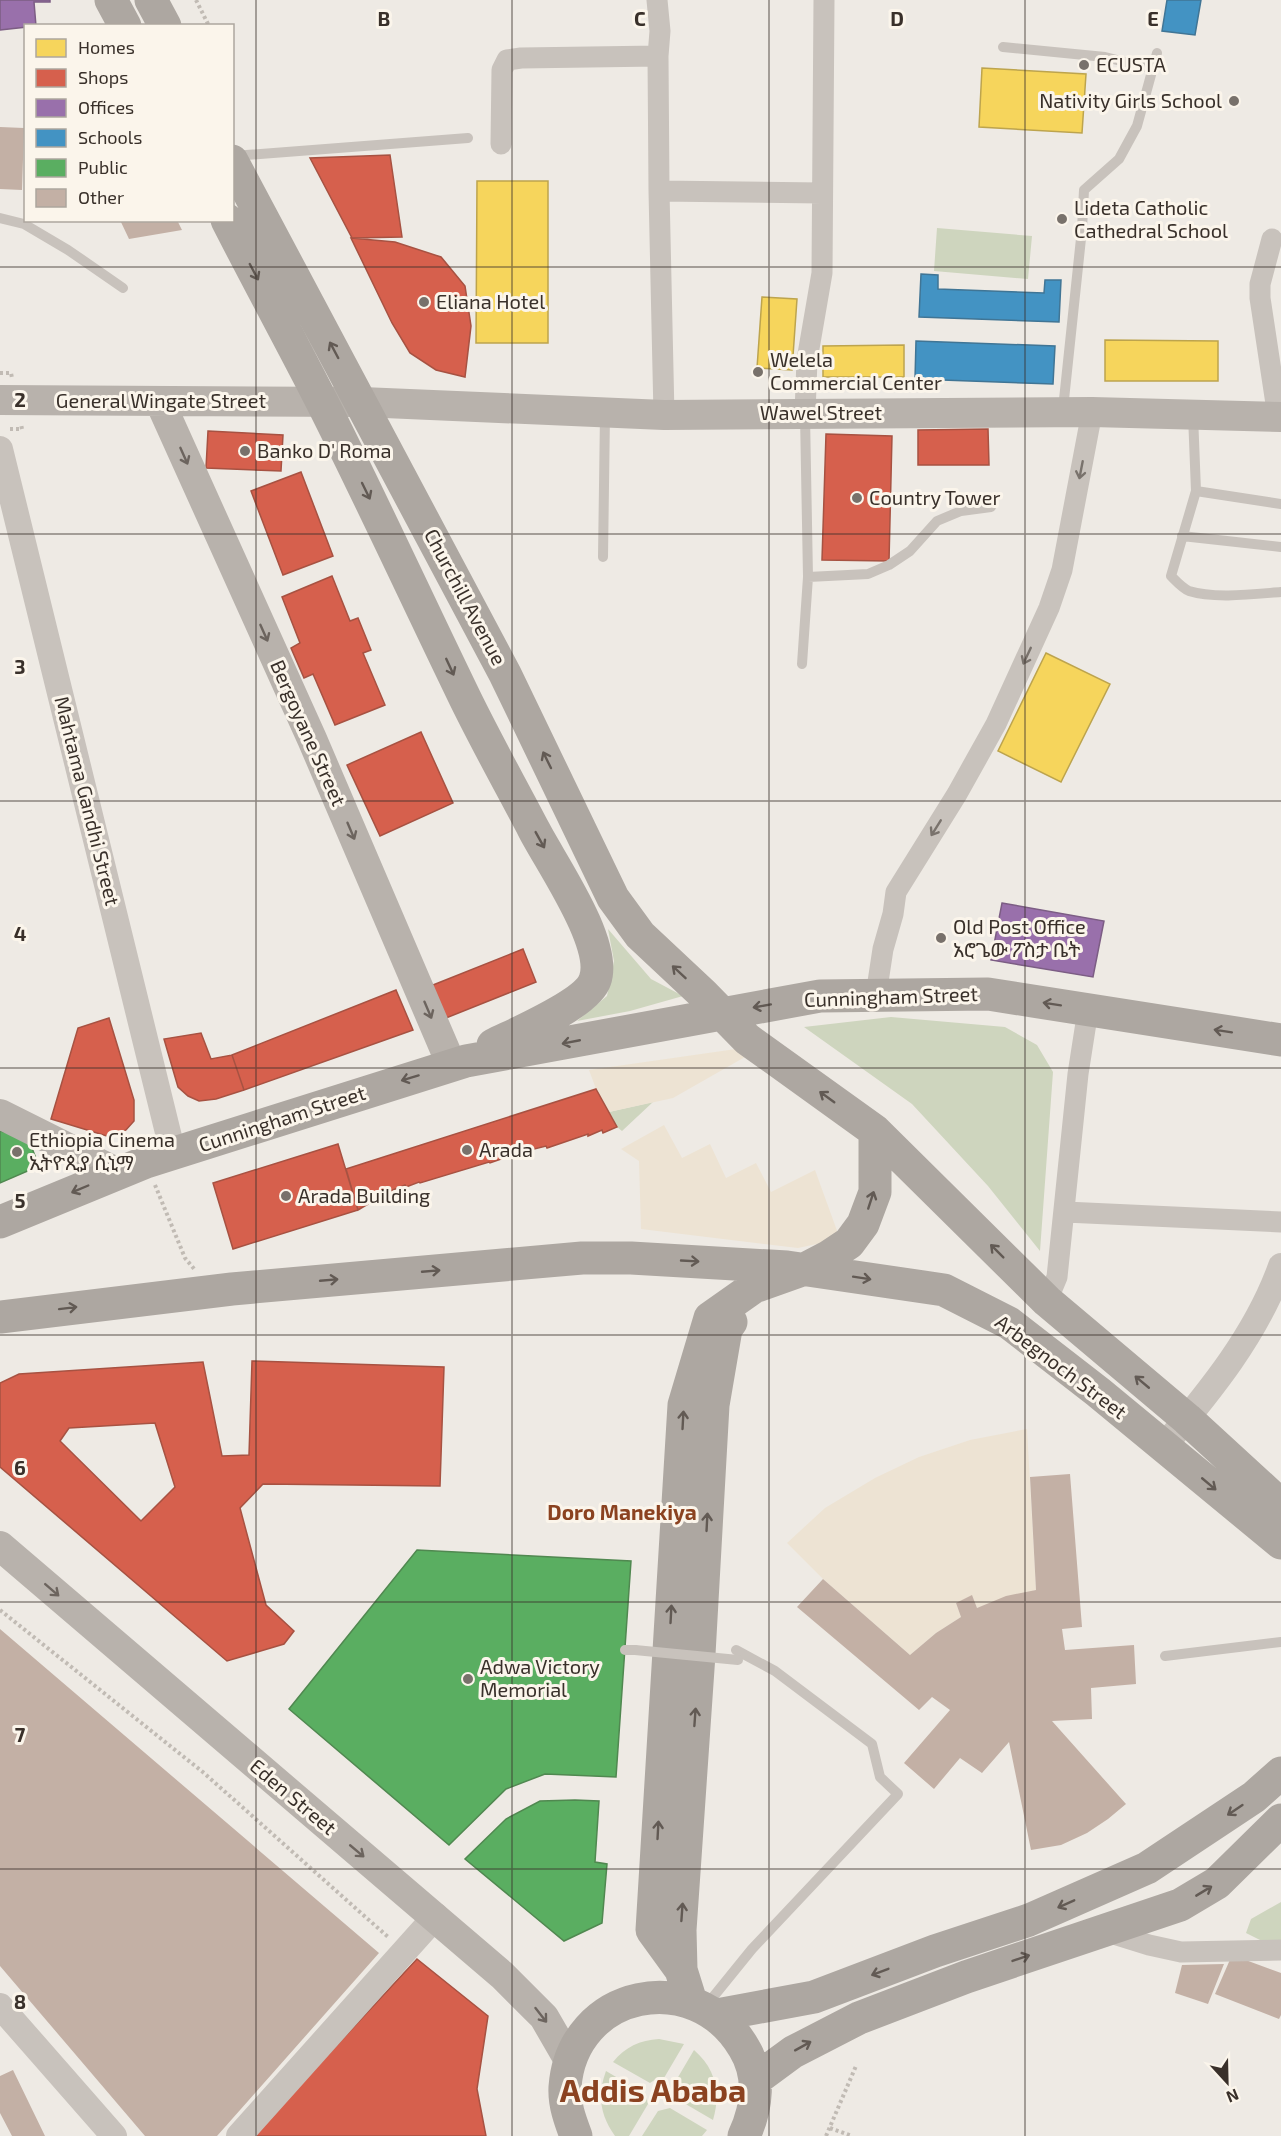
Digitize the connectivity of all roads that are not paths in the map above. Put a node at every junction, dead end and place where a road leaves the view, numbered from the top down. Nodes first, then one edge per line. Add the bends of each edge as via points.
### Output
1 (111, 0) edge
2 (151, 0) edge
3 (657, 0) edge
4 (824, 0) edge
5 (124, 24) edge
6 (164, 24) edge
7 (1003, 47) dead end
8 (1156, 53) dead end
9 (658, 56) junction
10 (1153, 69) junction
11 (468, 138) dead end
12 (501, 144) dead end
13 (234, 156) edge
14 (234, 165) edge
15 (658, 191) junction
16 (822, 193) junction
17 (0, 218) edge
18 (227, 222) edge
19 (1272, 239) dead end
20 (123, 288) dead end
21 (0, 400) edge
22 (322, 401) junction
23 (160, 402) junction
24 (362, 402) junction
25 (1092, 412) junction
26 (805, 413) junction
27 (1063, 413) junction
28 (606, 414) junction
29 (664, 415) junction
30 (1192, 415) junction
31 (1279, 417) edge
32 (0, 449) edge
33 (1196, 491) junction
34 (1281, 504) edge
35 (990, 507) dead end
36 (1182, 536) junction
37 (1281, 548) edge
38 (603, 557) dead end
39 (808, 577) junction
40 (1281, 592) edge
41 (802, 664) dead end
42 (876, 995) junction
43 (574, 1003) joint
44 (1088, 1010) junction
45 (720, 1014) junction
46 (1281, 1040) edge
47 (459, 1064) junction
48 (0, 1114) edge
49 (875, 1131) junction
50 (146, 1163) junction
51 (1065, 1212) junction
52 (0, 1222) edge
53 (1281, 1222) edge
54 (587, 1247) dead end
55 (631, 1258) junction
56 (1281, 1266) edge
57 (805, 1269) junction
58 (1047, 1301) junction
59 (0, 1317) edge
60 (1187, 1419) junction
61 (1164, 1446) junction
62 (1281, 1505) edge
63 (1281, 1543) edge
64 (0, 1546) edge
65 (1281, 1642) edge
66 (630, 1650) dead end
67 (1165, 1656) dead end
68 (1281, 1773) edge
69 (1281, 1820) edge
70 (436, 1916) junction
71 (1104, 1931) junction
72 (1281, 1950) edge
73 (0, 2006) edge
74 (704, 2008) junction
75 (570, 2062) junction
76 (755, 2080) junction
77 (114, 2136) edge
78 (239, 2136) edge
79 (576, 2136) edge
80 (744, 2136) edge

1 - 5 main road
2 - 6 main road
3 - 9 street
4 - 16 street
7 - 10 lane via 1105,57
8 - 10 lane
9 - 12 street via 507,60 502,70
9 - 15 street
10 - 27 lane via 1137,126 1119,159 1084,190
11 - 13 lane
24 -> 14 main road, Churchill Avenue
15 - 16 street
15 - 29 street
16 - 26 street via 822,273 807,360
17 - 20 lane via 24,224
18 -> 22 main road, Churchill Avenue
19 - 31 street via 1260,298
21 - 23 main road, General Wingate Street
22 - 23 main road, General Wingate Street
22 - 24 main road, General Wingate Street
22 -> 43 main road, Churchill Avenue via 462,693 589,934 597,961 596,980
23 -> 47 main road, Bergoyane Street
24 - 28 main road, Wawel Street
45 -> 24 main road, Churchill Avenue via 651,947 614,898 505,674
25 - 27 main road, Wawel Street
25 - 30 main road, Wawel Street
25 -> 42 street via 1062,570 1049,608 996,724 896,892
26 - 27 main road, Wawel Street
26 - 29 main road, Wawel Street
26 - 39 lane
28 - 29 main road, Wawel Street
28 - 38 lane
30 - 31 main road, Wawel Street
30 - 33 lane
32 - 50 street, Mahtama Gandhi Street
33 - 34 lane
33 - 36 lane
35 - 39 lane via 961,511 937,521 910,551 868,574
36 - 37 lane
36 - 40 lane via 1171,576 1189,591 1229,596
39 - 41 lane
44 -> 42 main road, Cunningham Street via 988,994
42 -> 45 main road, Cunningham Street via 820,996
43 - 47 main road, Cunningham Street
46 -> 44 main road, Cunningham Street
44 - 51 street
45 -> 47 main road, Cunningham Street
49 -> 45 main road, Churchill Avenue via 747,1039
47 -> 50 main road, Cunningham Street
48 - 50 main road
57 -> 49 main road via 849,1243 863,1224 874,1192
58 -> 49 main road, Arbegnoch Street
50 -> 52 main road, Cunningham Street
51 - 53 street
51 - 58 street via 1057,1277
54 - 55 lane
55 -> 57 main road, Arbegnoch Street
59 -> 55 main road, Arbegnoch Street via 213,1291 582,1258
56 - 60 street via 1252,1328
57 -> 61 main road, Arbegnoch Street via 944,1290 1009,1323
74 -> 57 main road via 681,1970 681,1930 713,1405 726,1329 754,1287
60 -> 58 main road, Arbegnoch Street
60 - 61 street
60 - 62 main road, Arbegnoch Street
61 -> 63 main road, Arbegnoch Street
64 -> 70 main road, Eden Street
65 - 67 lane
66 - 74 lane, bridge via 737,1655 775,1671 872,1744 880,1777 898,1794 752,1949
68 -> 74 main road via 1254,1797 1147,1868 1029,1920 814,1997
71 -> 69 main road via 1180,1905 1217,1883
70 -> 75 main road, Eden Street via 544,2017
70 - 78 street
71 - 72 street via 1181,1952
76 -> 71 main road via 793,2052 859,2018
73 - 77 street
74 - 75 main road via 665,1997 618,2007 583,2035
74 - 76 main road via 735,2033 748,2055
75 - 79 main road via 565,2088
76 - 80 main road via 755,2100

